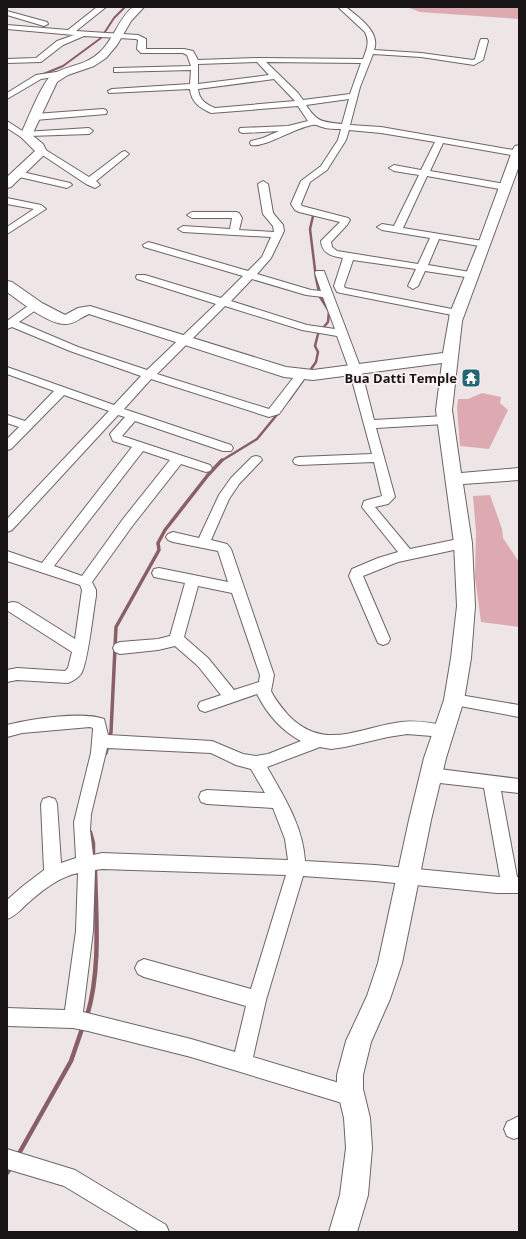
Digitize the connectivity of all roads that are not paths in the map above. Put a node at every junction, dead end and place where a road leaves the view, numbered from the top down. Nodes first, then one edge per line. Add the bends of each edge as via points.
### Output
1 (102, 7) edge
2 (139, 7) edge
3 (342, 7) edge
4 (7, 13) edge
5 (7, 27) edge
6 (52, 31) junction
7 (69, 33) junction
8 (84, 34) junction
9 (114, 35) junction
10 (484, 41) dead end
11 (370, 52) junction
12 (259, 60) junction
13 (7, 61) edge
14 (366, 61) junction
15 (194, 65) junction
16 (117, 70) dead end
17 (63, 73) junction
18 (276, 76) junction
19 (193, 88) junction
20 (112, 91) dead end
21 (354, 96) junction
22 (7, 97) edge
23 (301, 104) junction
24 (103, 112) dead end
25 (35, 117) junction
26 (314, 122) junction
27 (346, 127) junction
28 (292, 128) junction
29 (9, 129) edge
30 (243, 130) dead end
31 (89, 131) dead end
32 (27, 135) junction
33 (440, 140) junction
34 (254, 143) dead end
35 (41, 150) junction
36 (518, 151) edge
37 (125, 154) dead end
38 (516, 167) edge
39 (394, 168) dead end
40 (15, 172) edge
41 (424, 173) junction
42 (7, 184) edge
43 (263, 184) dead end
44 (67, 185) dead end
45 (505, 187) junction
46 (7, 201) edge
47 (192, 215) dead end
48 (382, 227) dead end
49 (183, 229) dead end
50 (398, 230) junction
51 (7, 231) edge
52 (234, 232) junction
53 (278, 234) junction
54 (436, 236) junction
55 (484, 244) junction
56 (148, 246) dead end
57 (349, 256) junction
58 (421, 267) junction
59 (320, 273) dead end
60 (250, 275) junction
61 (472, 275) junction
62 (141, 277) dead end
63 (412, 286) dead end
64 (9, 288) edge
65 (323, 294) junction
66 (224, 302) junction
67 (36, 305) junction
68 (457, 313) junction
69 (9, 324) edge
70 (341, 333) junction
71 (185, 340) junction
72 (450, 357) junction
73 (355, 369) junction
74 (7, 370) edge
75 (149, 375) junction
76 (305, 375) junction
77 (62, 390) junction
78 (116, 410) junction
79 (133, 416) junction
80 (7, 419) edge
81 (445, 420) junction
82 (370, 424) junction
83 (27, 426) junction
84 (7, 446) edge
85 (140, 446) junction
86 (227, 448) dead end
87 (379, 458) junction
88 (178, 459) junction
89 (256, 460) dead end
90 (299, 461) dead end
91 (206, 468) dead end
92 (519, 474) edge
93 (454, 479) junction
94 (7, 527) edge
95 (173, 537) dead end
96 (463, 543) junction
97 (203, 544) junction
98 (407, 554) junction
99 (7, 556) edge
100 (45, 568) junction
101 (159, 572) dead end
102 (193, 580) junction
103 (84, 582) junction
104 (238, 590) junction
105 (13, 607) dead end
106 (176, 639) junction
107 (383, 639) dead end
108 (120, 648) dead end
109 (80, 650) junction
110 (7, 676) edge
111 (264, 686) junction
112 (231, 697) junction
113 (454, 700) junction
114 (205, 706) dead end
115 (519, 711) edge
116 (7, 731) edge
117 (444, 731) junction
118 (106, 741) junction
119 (320, 741) junction
120 (256, 763) junction
121 (431, 775) junction
122 (491, 782) junction
123 (519, 786) edge
124 (207, 797) dead end
125 (278, 801) junction
126 (49, 804) dead end
127 (93, 862) junction
128 (297, 868) junction
129 (53, 874) junction
130 (407, 877) junction
131 (514, 885) edge
132 (7, 911) edge
133 (144, 968) dead end
134 (257, 1000) junction
135 (7, 1017) edge
136 (80, 1020) junction
137 (242, 1063) junction
138 (352, 1096) junction
139 (14, 1161) dead end
140 (159, 1232) edge
141 (343, 1232) edge

1 - 7 street
2 - 9 street
3 - 11 street via 368,31 372,42
4 - 6 street via 41,23
5 - 6 street
6 - 7 street
7 - 8 street
8 - 9 street
8 - 13 street via 60,43 38,60
9 - 15 street via 141,38 141,49 144,51 188,52 192,54
9 - 17 street via 102,56
10 - 11 street via 479,60 474,63 421,55
11 - 14 street
12 - 14 street
12 - 15 street
12 - 18 street
14 - 21 street
15 - 16 street
15 - 19 street
17 - 22 street via 39,77
17 - 25 street via 49,84
18 - 19 street
18 - 23 street
19 - 20 street
19 - 23 street via 196,99 214,110
21 - 23 street
21 - 27 street
23 - 26 street
24 - 25 street
25 - 32 street
26 - 27 street
26 - 28 street
27 - 33 street
27 - 57 street via 340,143 324,168 303,185 296,204 298,208 345,220 328,239 326,248 330,252
28 - 30 street
28 - 34 street
29 - 32 street
31 - 32 street
32 - 35 street
33 - 36 street
33 - 41 street
35 - 37 street via 92,183
35 - 40 street
36 - 38 street
38 - 45 street
39 - 41 street
40 - 42 street
40 - 44 street
41 - 45 street
41 - 50 street
43 - 53 street via 268,214 278,225
45 - 55 street
46 - 51 street via 38,207 41,210
47 - 52 street via 236,215
48 - 50 street
49 - 52 street
50 - 54 street
52 - 53 street
53 - 60 street via 266,258
54 - 55 street
54 - 58 street
55 - 61 street
56 - 60 street
57 - 58 street
57 - 68 street via 340,290
58 - 61 street
58 - 63 street
59 - 65 street
60 - 65 street
60 - 66 street
61 - 68 street
62 - 66 street
64 - 67 street
65 - 70 street
66 - 70 street via 321,331
66 - 71 street
67 - 69 street
67 - 71 street via 64,320 84,310 90,310
68 - 72 street
69 - 75 street
70 - 73 street
71 - 75 street
71 - 76 street via 284,372
72 - 73 street
72 - 81 street via 444,399
73 - 76 street
73 - 82 street
74 - 77 street
75 - 76 street via 269,413 275,411
75 - 78 street
77 - 78 street
77 - 83 street
78 - 79 street
78 - 94 street
79 - 85 street via 116,436
79 - 86 street
80 - 83 street
81 - 82 street
81 - 93 street
82 - 87 street
83 - 84 street
85 - 88 street
85 - 100 street
87 - 90 street
87 - 98 street via 389,499 370,504 368,507
88 - 91 street
88 - 103 street
89 - 97 street via 235,481 223,498
92 - 93 street
93 - 96 street
95 - 97 street
96 - 98 street
96 - 113 street via 466,606 462,658
97 - 104 street via 224,549
98 - 107 street via 372,566 357,573 356,576
99 - 100 street
100 - 103 street
101 - 102 street
102 - 104 street
102 - 106 street
103 - 109 street via 89,590 89,596
104 - 111 street via 267,674
105 - 109 street
106 - 108 street via 172,642
106 - 112 street via 203,662
109 - 110 street via 75,671 68,676
111 - 112 street
111 - 119 street via 264,694 289,725 297,732
112 - 114 street
113 - 115 street
113 - 117 street
116 - 118 street via 22,726 96,722 101,726
117 - 119 street via 401,728 345,741
117 - 121 street
118 - 120 street via 212,747 241,760
118 - 127 street via 83,816 83,833
119 - 120 street
120 - 125 street
121 - 122 street
121 - 130 street
122 - 123 street
122 - 131 street
124 - 125 street
125 - 128 street via 292,830 297,852
126 - 129 street
127 - 128 street
127 - 129 street via 69,866
127 - 136 street via 81,965
128 - 130 street
128 - 134 street
129 - 132 street
130 - 131 street
130 - 138 street via 385,980 353,1060 350,1074
133 - 134 street
134 - 137 street
135 - 136 street
136 - 137 street
137 - 138 street
138 - 141 street via 360,1148 354,1195
139 - 140 street via 55,1172 80,1183

